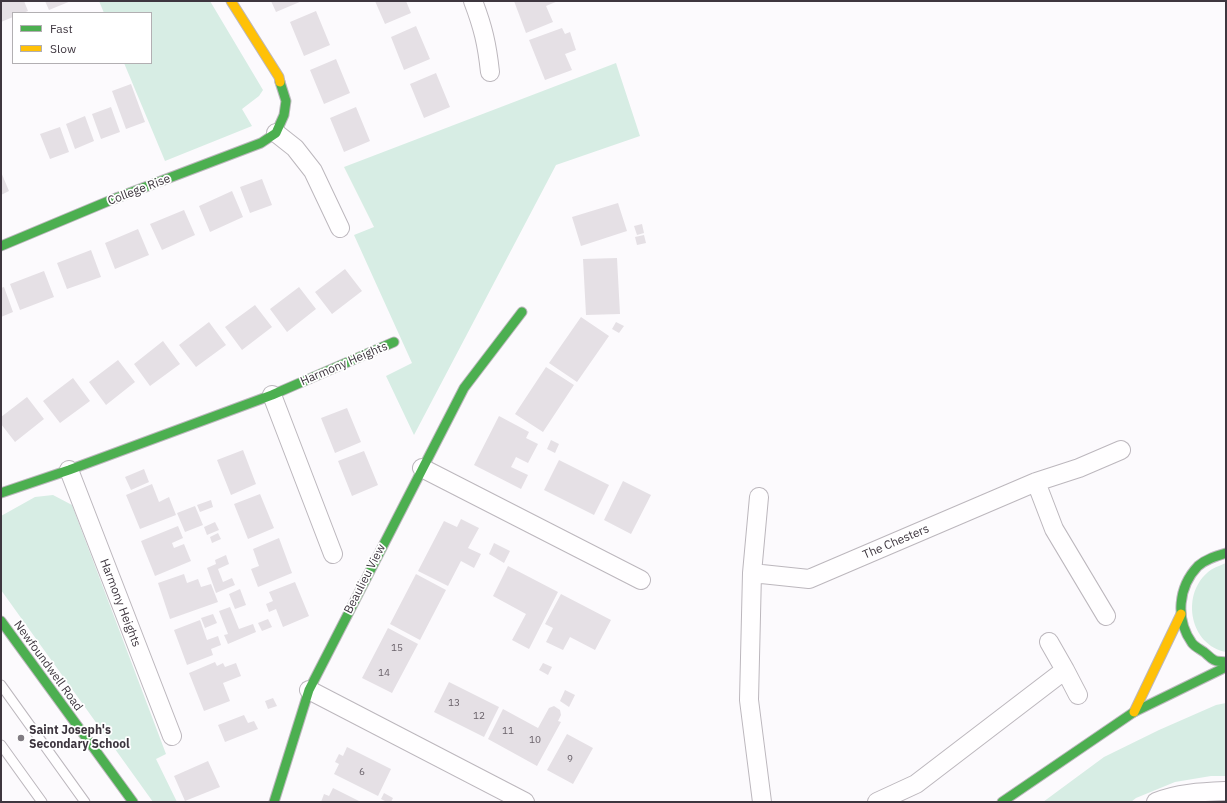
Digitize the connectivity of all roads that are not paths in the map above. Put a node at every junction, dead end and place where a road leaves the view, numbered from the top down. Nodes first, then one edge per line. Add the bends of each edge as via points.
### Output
1 (232, 1) edge
2 (473, 1) edge
3 (490, 72) dead end
4 (276, 132) junction
5 (340, 228) dead end
6 (1, 246) edge
7 (522, 312) dead end
8 (394, 342) dead end
9 (272, 395) junction
10 (1122, 450) dead end
11 (422, 468) junction
12 (69, 470) junction
13 (1036, 482) junction
14 (1, 493) edge
15 (759, 497) dead end
16 (1226, 552) edge
17 (333, 554) dead end
18 (752, 573) junction
19 (641, 580) dead end
20 (1181, 614) junction
21 (1106, 616) dead end
22 (1, 621) edge
23 (1049, 642) dead end
24 (1226, 662) edge
25 (1226, 667) edge
26 (1065, 670) junction
27 (1, 685) edge
28 (309, 690) junction
29 (1078, 695) dead end
30 (1134, 712) junction
31 (172, 736) dead end
32 (1, 745) edge
33 (1226, 792) edge
34 (42, 802) edge
35 (85, 802) edge
36 (133, 802) edge
37 (274, 802) edge
38 (525, 802) edge
39 (762, 802) edge
40 (877, 802) edge
41 (1002, 802) edge
42 (1156, 802) edge

1 - 4 street, College Rise via 279,77 286,101 284,115
2 - 3 street via 487,45
4 - 5 street via 295,148 313,171
4 - 6 street, College Rise via 262,143 111,200
7 - 11 street, Beaulieu View via 464,388
8 - 9 street, Harmony Heights
9 - 12 street, Harmony Heights
9 - 17 street
10 - 13 street, The Chesters
11 - 19 street
11 - 28 street, Beaulieu View
12 - 14 street, Harmony Heights
12 - 31 street, Harmony Heights
13 - 18 street, The Chesters via 809,579
13 - 21 street via 1054,529
15 - 18 street
16 - 20 street via 1216,554 1198,566 1183,589
18 - 39 street via 749,700
20 - 24 street via 1183,627 1193,644 1214,660
20 - 30 street
22 - 36 street, Newfoundwell Road via 9,637
23 - 26 street
25 - 30 street
26 - 29 street
26 - 40 street via 916,784
27 - 35 lane
28 - 37 street, Beaulieu View
28 - 38 street
30 - 41 street
32 - 34 lane
33 - 42 street via 1168,797

